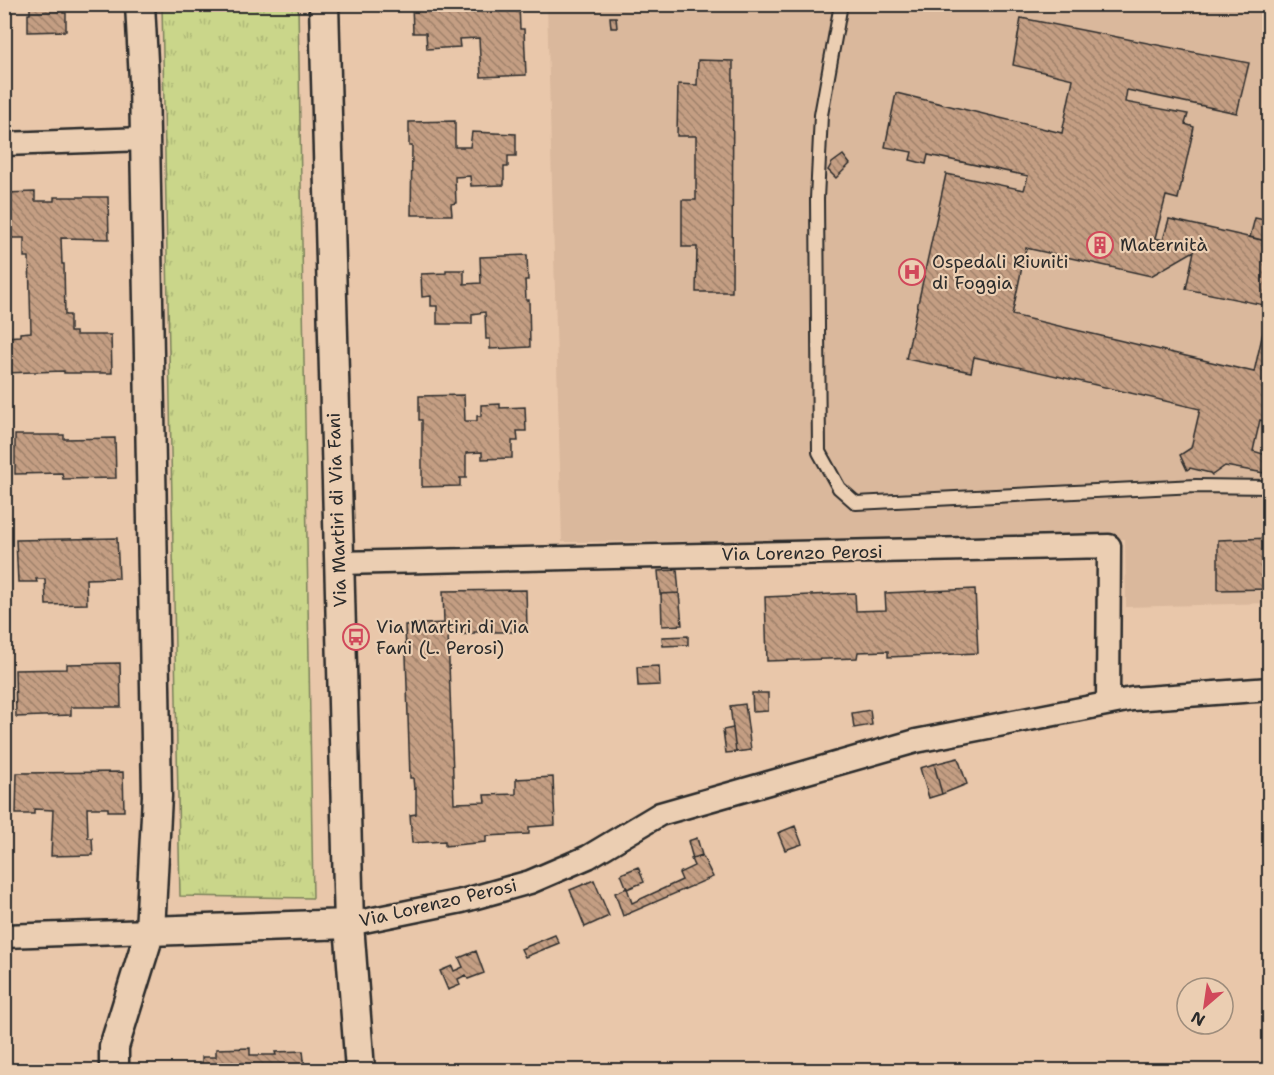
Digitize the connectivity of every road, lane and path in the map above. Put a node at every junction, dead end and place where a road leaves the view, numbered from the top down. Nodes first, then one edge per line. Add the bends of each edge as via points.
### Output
1 (140, 4) edge
2 (324, 4) edge
3 (841, 4) edge
4 (145, 140) junction
5 (4, 144) edge
6 (1269, 487) edge
7 (339, 563) junction
8 (1269, 689) edge
9 (1108, 703) junction
10 (349, 924) junction
11 (150, 931) junction
12 (4, 936) edge
13 (114, 1071) edge
14 (360, 1071) edge

1 - 4 street
2 - 7 street, Via Martiri di Via Fani
3 - 6 lane via 820,115 817,199 819,452 839,488 856,502 1196,486
4 - 5 street
4 - 11 street via 157,796
7 - 9 street, Via Lorenzo Perosi via 1109,546
7 - 10 street, Via Martiri di Via Fani
8 - 9 street, Via Lorenzo Perosi
9 - 10 street, Via Lorenzo Perosi via 916,741 660,814 588,857 530,882 462,901
10 - 11 street
10 - 14 street, Via Martiri di Via Fani
11 - 12 street
11 - 13 street via 114,1047

